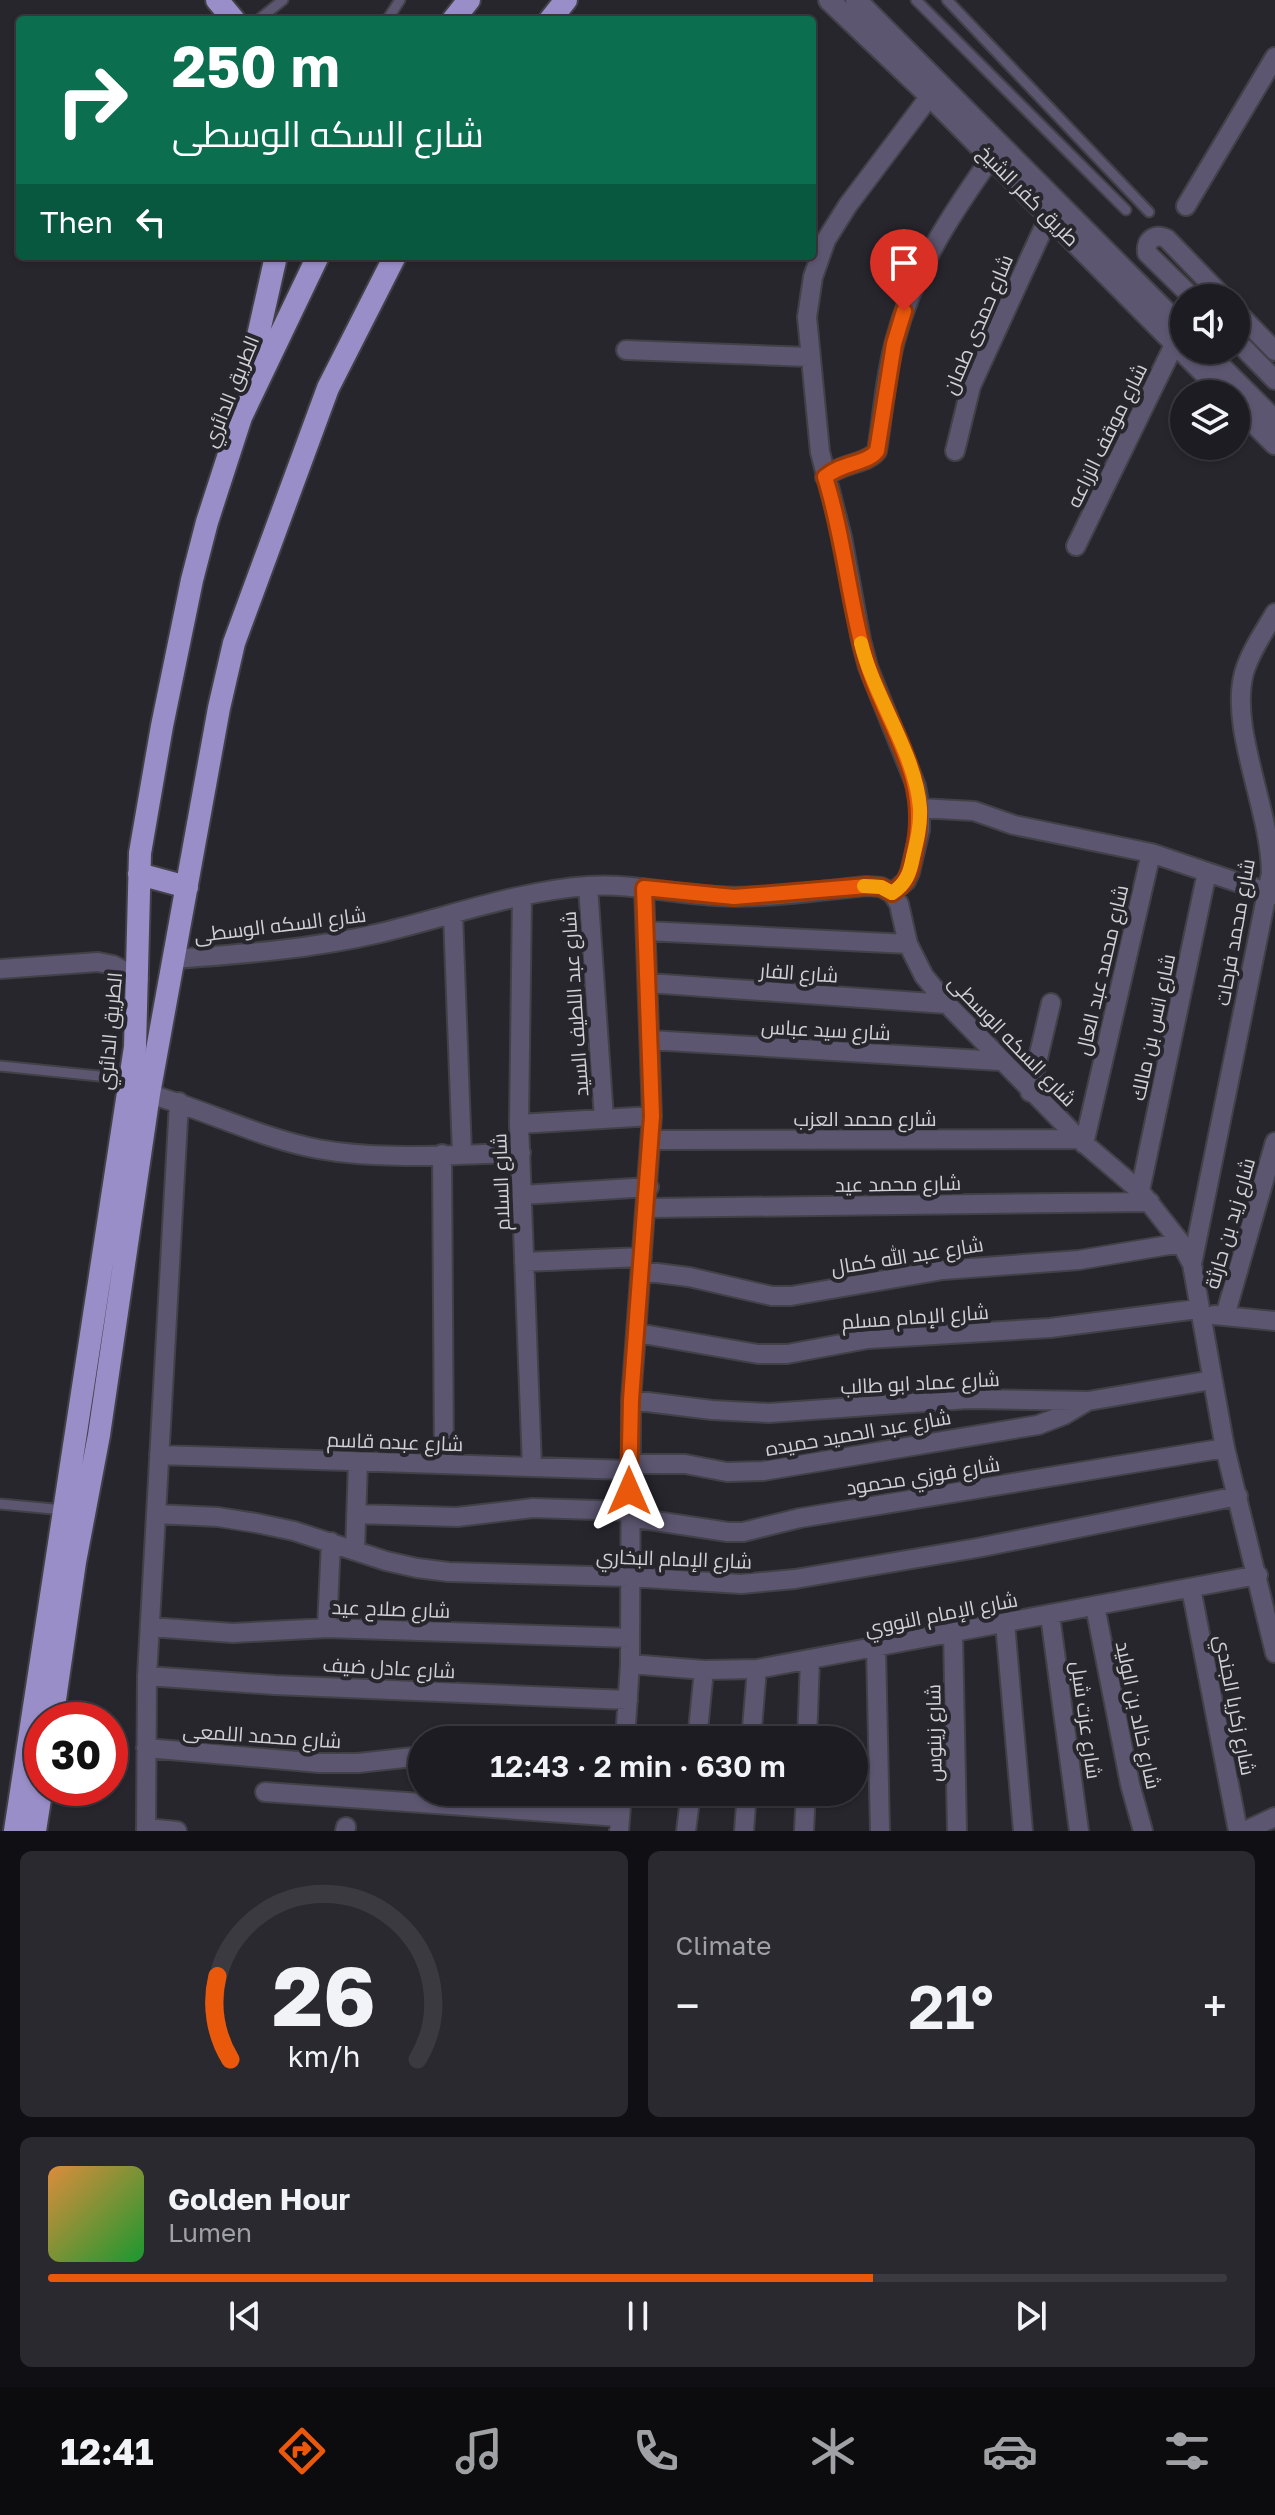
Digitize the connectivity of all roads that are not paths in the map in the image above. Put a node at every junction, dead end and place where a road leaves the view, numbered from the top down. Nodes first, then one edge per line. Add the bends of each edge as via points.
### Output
1 (217, 0) edge
2 (283, 0) edge
3 (566, 0) edge
4 (829, 0) edge
5 (856, 0) edge
6 (916, 0) edge
7 (947, 0) edge
8 (231, 16) edge
9 (263, 16) edge
10 (553, 16) edge
11 (1275, 57) edge
12 (930, 96) junction
13 (991, 158) junction
14 (1186, 206) dead end
15 (1126, 210) dead end
16 (1149, 212) dead end
17 (1049, 216) junction
18 (275, 260) edge
19 (316, 260) edge
20 (393, 260) edge
21 (1179, 284) edge
22 (1210, 284) edge
23 (1250, 325) edge
24 (1170, 327) edge
25 (1170, 327) edge
26 (1170, 334) edge
27 (626, 350) dead end
28 (1275, 351) edge
29 (1250, 354) edge
30 (810, 357) junction
31 (1201, 364) edge
32 (1218, 364) edge
33 (1214, 380) edge
34 (1275, 380) edge
35 (241, 417) junction
36 (1250, 419) edge
37 (1275, 421) edge
38 (1275, 444) edge
39 (955, 451) dead end
40 (825, 477) junction
41 (1076, 546) dead end
42 (1275, 613) edge
43 (920, 808) junction
44 (1151, 853) junction
45 (1207, 872) junction
46 (139, 874) junction
47 (588, 886) junction
48 (187, 887) junction
49 (644, 888) junction
50 (892, 893) junction
51 (1271, 894) edge
52 (522, 896) junction
53 (453, 914) junction
54 (646, 931) junction
55 (908, 944) junction
56 (174, 959) junction
57 (0, 969) edge
58 (139, 979) junction
59 (648, 983) junction
60 (1051, 1003) dead end
61 (947, 1004) junction
62 (650, 1040) junction
63 (1000, 1061) junction
64 (0, 1066) edge
65 (131, 1079) junction
66 (1030, 1092) junction
67 (149, 1094) junction
68 (179, 1102) junction
69 (652, 1116) junction
70 (604, 1119) junction
71 (519, 1124) junction
72 (651, 1140) junction
73 (1081, 1142) junction
74 (1275, 1142) edge
75 (521, 1153) junction
76 (442, 1154) junction
77 (462, 1154) junction
78 (126, 1180) junction
79 (649, 1187) junction
80 (522, 1195) junction
81 (1145, 1197) junction
82 (647, 1208) junction
83 (1181, 1243) junction
84 (524, 1262) junction
85 (641, 1264) junction
86 (1192, 1264) junction
87 (1199, 1311) junction
88 (1225, 1316) junction
89 (1275, 1321) edge
90 (637, 1333) junction
91 (1212, 1380) junction
92 (631, 1400) junction
93 (1088, 1401) junction
94 (1225, 1448) junction
95 (159, 1455) junction
96 (358, 1462) junction
97 (444, 1464) junction
98 (532, 1467) junction
99 (629, 1467) junction
100 (1238, 1496) junction
101 (0, 1504) edge
102 (65, 1510) junction
103 (156, 1514) junction
104 (356, 1514) junction
105 (629, 1514) junction
106 (331, 1542) junction
107 (355, 1551) junction
108 (1263, 1570) edge
109 (630, 1577) junction
110 (1191, 1588) junction
111 (1095, 1606) junction
112 (1050, 1615) junction
113 (1005, 1623) junction
114 (150, 1627) junction
115 (327, 1628) junction
116 (953, 1633) junction
117 (630, 1638) junction
118 (1274, 1642) edge
119 (876, 1648) junction
120 (810, 1660) junction
121 (630, 1664) junction
122 (757, 1669) junction
123 (704, 1670) junction
124 (147, 1676) junction
125 (628, 1700) junction
126 (55, 1702) edge
127 (626, 1726) edge
128 (698, 1726) edge
129 (752, 1726) edge
130 (808, 1726) edge
131 (146, 1748) junction
132 (408, 1758) edge
133 (265, 1792) dead end
134 (39, 1806) edge
135 (689, 1806) edge
136 (746, 1806) edge
137 (805, 1806) edge
138 (1275, 1817) edge
139 (619, 1824) edge
140 (146, 1830) edge
141 (15, 1831) edge
142 (35, 1831) edge
143 (177, 1831) edge
144 (686, 1831) edge
145 (744, 1831) edge
146 (804, 1831) edge
147 (880, 1831) edge
148 (957, 1831) edge
149 (1023, 1831) edge
150 (1079, 1831) edge
151 (1143, 1831) edge
152 (1238, 1831) edge
153 (1245, 1831) edge

1 - 8 highway
2 - 9 lane
3 - 10 highway
4 - 12 street, طريق كفر الشيخ
5 - 24 street, طريق كفر الشيخ
6 - 15 lane
7 - 16 lane
11 - 14 street
12 - 13 street, طريق كفر الشيخ
12 - 30 street via 826,240 807,317
13 - 17 street, طريق كفر الشيخ
13 - 40 street via 916,279 894,344 877,451
17 - 25 street, طريق كفر الشيخ
17 - 39 street, شارع حمدى طمان via 971,386
18 - 35 highway
19 - 35 highway, الطريق الدائري
20 - 48 highway, الطريق الدائري via 328,388 234,643
21 - 22 street via 1147,253 1152,238 1167,239
23 - 28 street
26 - 41 street, شارع موقف الزراعه
27 - 30 street
29 - 34 street
30 - 40 street
31 - 33 street, طريق كفر الشيخ
32 - 37 street
35 - 46 highway, الطريق الدائري via 192,580
36 - 38 street
40 - 43 street via 864,654 913,776
42 - 51 street, شارع محمد فرحات via 1244,674 1240,703 1269,844
43 - 44 street via 974,811
43 - 50 street via 910,872
44 - 45 street
44 - 73 street, شارع محمد عبد العال
45 - 51 street
45 - 81 street, شارع انس بن مالك
46 - 48 highway
46 - 58 highway, الطريق الدائري
47 - 49 street, شارع السكه الوسطى
47 - 52 street, شارع السكه الوسطى
47 - 70 street, شارع عبد اللطيف السيد
48 - 56 highway, الطريق الدائري
49 - 50 street, شارع السكه الوسطى via 713,896 867,886
49 - 54 street
50 - 55 street, شارع السكه الوسطى
51 - 86 street, شارع محمد فرحات
52 - 53 street, شارع السكه الوسطى
52 - 71 street, شارع السلام
53 - 56 street, شارع السكه الوسطى via 300,948
53 - 77 street
54 - 55 street
54 - 59 street
55 - 61 street, شارع السكه الوسطى via 924,976
56 - 67 highway, الطريق الدائري
57 - 58 street via 98,962
58 - 65 highway, الطريق الدائري
59 - 61 street, شارع الفار
59 - 62 street
60 - 66 street
61 - 63 street, شارع السكه الوسطى
62 - 63 street, شارع سيد عباس
62 - 69 street
63 - 66 street, شارع السكه الوسطى
64 - 65 lane
65 - 78 highway, الطريق الدائري
66 - 73 street, شارع السكه الوسطى
67 - 68 street
67 - 78 highway, الطريق الدائري
68 - 76 street via 319,1149
68 - 95 street
69 - 70 street
69 - 72 street
70 - 71 street
71 - 75 street, شارع السلام
72 - 73 street, شارع محمد العزب
72 - 79 street
73 - 81 street, شارع السكه الوسطى
74 - 88 street, شارع زيد بن حارثة
75 - 77 street
75 - 80 street, شارع السلام
76 - 77 street
76 - 97 street
78 - 102 highway, الطريق الدائري
78 - 126 highway, الطريق الدائري via 99,1435
79 - 80 street
79 - 82 street
80 - 84 street, شارع السلام
81 - 82 street, شارع محمد عيد
81 - 83 street, شارع السكه الوسطى
82 - 85 street
83 - 85 street, شارع عبد الله كمال via 1079,1260 943,1270 791,1296
83 - 86 street, شارع السكه الوسطى
84 - 85 street, شارع عبد الله كمال
84 - 98 street, شارع السلام
85 - 90 street
86 - 87 street, شارع السكه الوسطى
87 - 88 street, شارع الإمام مسلم
87 - 90 street, شارع الإمام مسلم via 1050,1328 868,1339 787,1354 758,1354
87 - 91 street, شارع السكه الوسطى
88 - 89 street, شارع الإمام مسلم
90 - 92 street
91 - 93 street, شارع عماد ابو طالب
91 - 94 street, شارع السكه الوسطى
92 - 93 street, شارع عماد ابو طالب via 769,1413 968,1399
92 - 99 street
93 - 99 street, شارع عبد الحميد حميده via 1038,1425 763,1471 727,1472 685,1464
94 - 100 street, شارع السكه الوسطى
94 - 105 street, شارع فوزي محمود via 800,1518 743,1532
95 - 96 street, شارع عبده قاسم
95 - 103 street
96 - 97 street, شارع عبده قاسم
96 - 104 street
97 - 98 street, شارع عبده قاسم
98 - 99 street, شارع عبده قاسم
99 - 105 street
100 - 108 street, شارع السكه الوسطى
100 - 109 street, شارع الإمام البخاري via 768,1583
101 - 102 lane
102 - 141 highway, الطريق الدائري
103 - 106 street, شارع الإمام البخاري via 256,1523
103 - 114 street
104 - 105 street, شارع فوزي محمود via 457,1517 533,1508
104 - 107 street
105 - 109 street
106 - 107 street, شارع الإمام البخاري
106 - 115 street
107 - 109 street, شارع الإمام البخاري via 449,1572
108 - 110 street, شارع الإمام النووي
108 - 118 street, شارع السكه الوسطى
109 - 117 street
110 - 111 street, شارع الإمام النووي
110 - 152 street, شارع زكريا الجندي
111 - 112 street, شارع الإمام النووي
111 - 151 street, شارع خالد بن الوليد
112 - 113 street, شارع الإمام النووي
112 - 150 street, شارع عزت شبل
113 - 116 street, شارع الإمام النووي
113 - 149 street
114 - 115 street, شارع صلاح عيد via 233,1633
114 - 124 street
115 - 117 street, شارع صلاح عيد
116 - 119 street, شارع الإمام النووي
116 - 148 street, شارع زينوس
117 - 121 street
119 - 120 street, شارع الإمام النووي
119 - 147 street
120 - 122 street, شارع الإمام النووي
120 - 130 street
121 - 123 street, شارع الإمام النووي
121 - 125 street
122 - 123 street, شارع الإمام النووي
122 - 129 street
123 - 128 street
124 - 125 street, شارع عادل ضيف
124 - 131 street
125 - 127 street
131 - 132 street, شارع محمد اللمعى via 320,1763
131 - 140 street
133 - 139 street
134 - 142 highway
135 - 144 street
136 - 145 street
137 - 146 street
138 - 153 street
140 - 143 street

